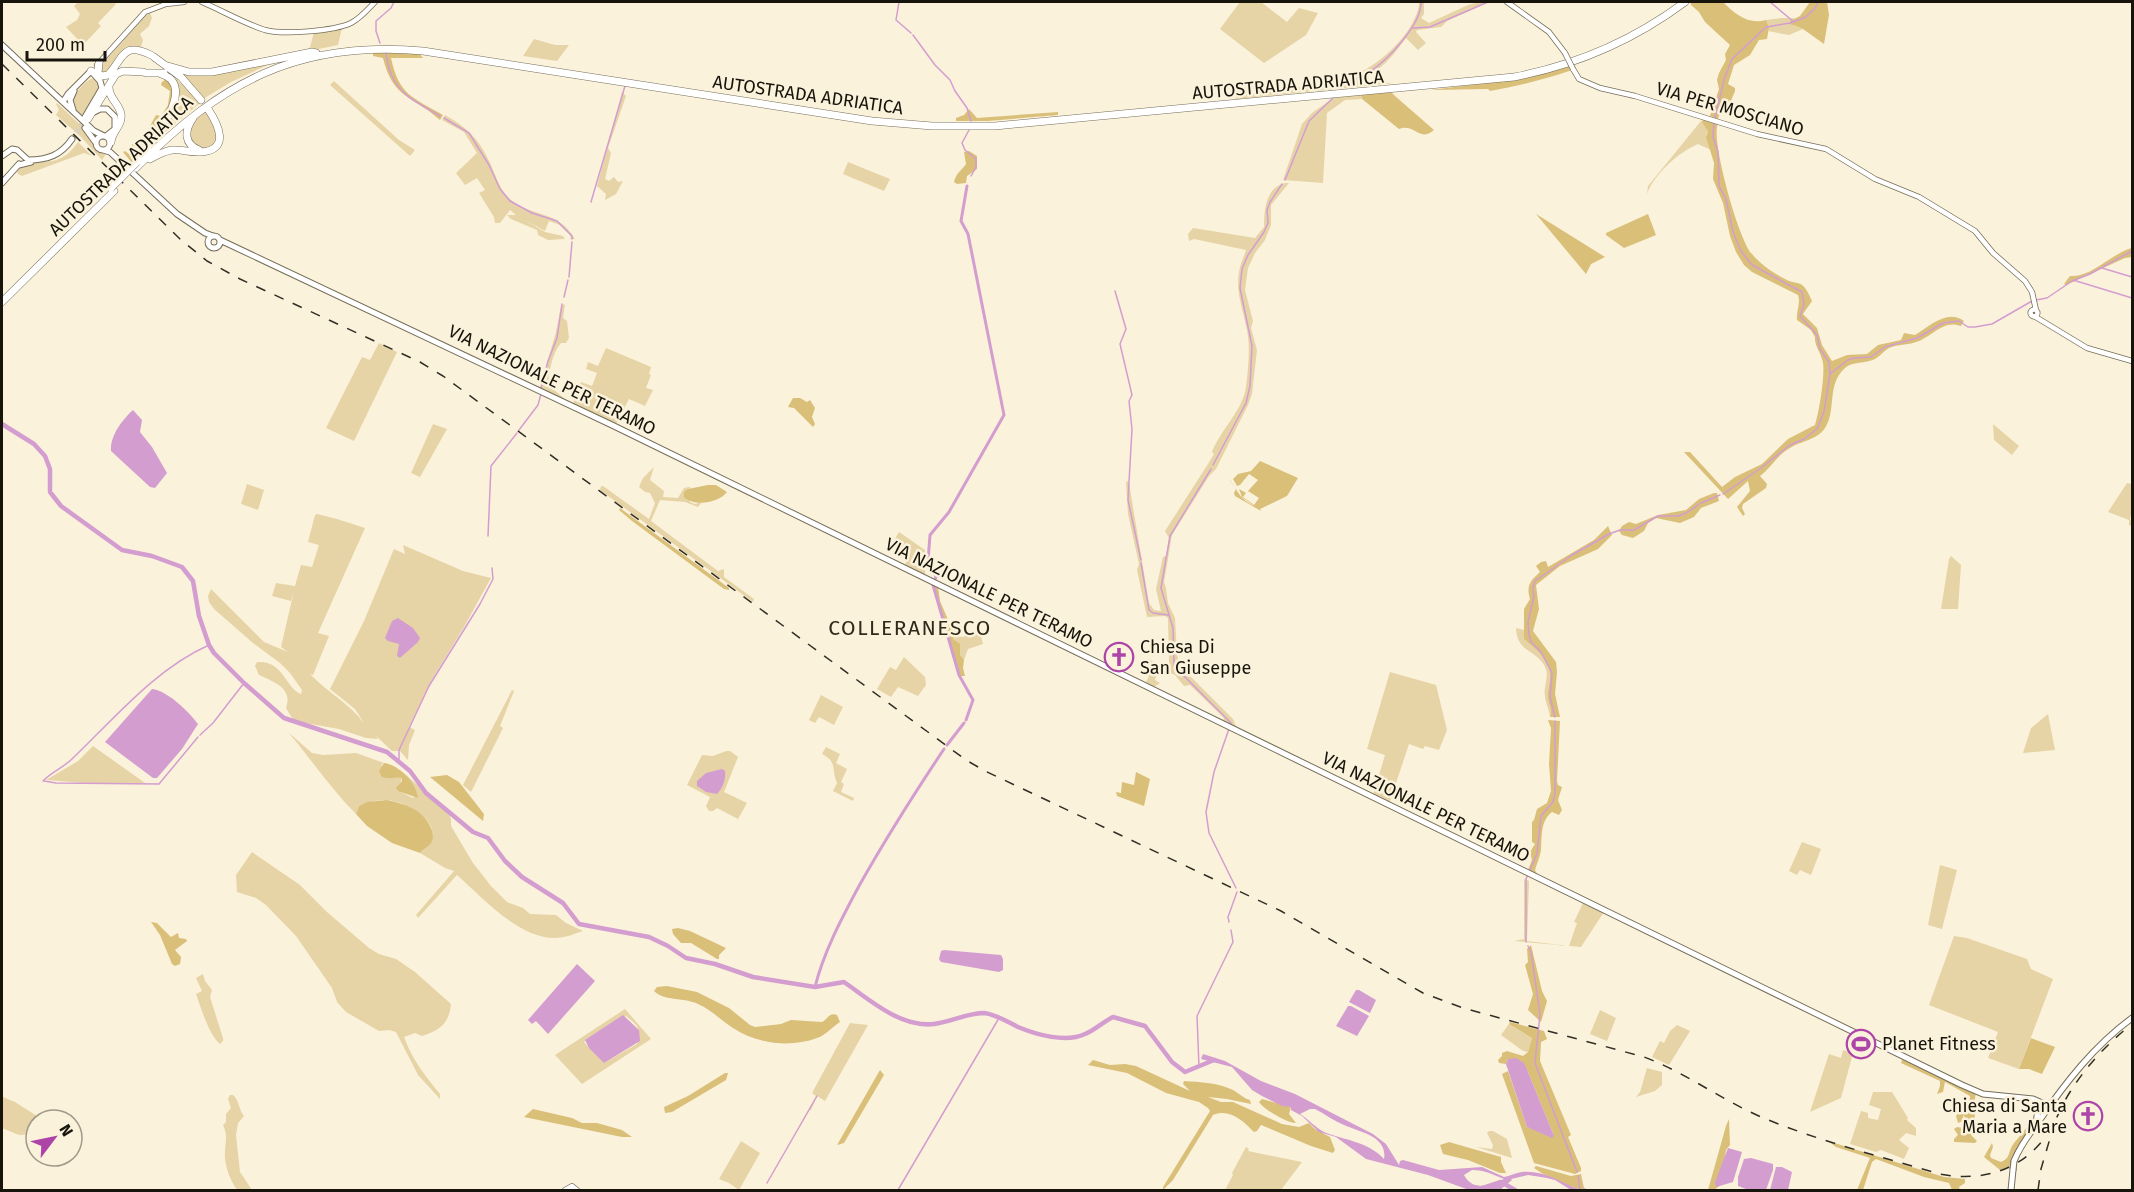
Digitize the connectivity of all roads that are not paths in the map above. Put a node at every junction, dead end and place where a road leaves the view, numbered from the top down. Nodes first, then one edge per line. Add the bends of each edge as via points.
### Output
1 (184, 2) edge
2 (202, 2) edge
3 (1507, 2) edge
4 (1679, 2) edge
5 (1685, 2) edge
6 (373, 3) edge
7 (2, 45) edge
8 (316, 53) junction
9 (19, 61) junction
10 (99, 63) joint
11 (168, 66) junction
12 (95, 74) junction
13 (161, 74) junction
14 (112, 75) junction
15 (186, 82) junction
16 (47, 86) junction
17 (75, 89) junction
18 (68, 94) junction
19 (201, 100) dead end
20 (63, 102) junction
21 (208, 109) dead end
22 (199, 110) junction
23 (72, 115) junction
24 (85, 118) junction
25 (108, 139) junction
26 (96, 144) junction
27 (103, 150) junction
28 (205, 151) junction
29 (21, 154) junction
30 (2, 156) edge
31 (19, 165) junction
32 (138, 166) junction
33 (2, 183) edge
34 (112, 189) junction
35 (211, 238) junction
36 (219, 243) junction
37 (2, 297) edge
38 (2, 302) edge
39 (2133, 361) edge
40 (2133, 1018) edge
41 (2061, 1091) junction
42 (2034, 1100) junction
43 (2048, 1108) junction
44 (2035, 1125) junction
45 (565, 1191) edge
46 (576, 1191) edge
47 (2011, 1191) edge

1 - 10 main road via 145,12
2 - 6 main road via 279,33 340,27 352,22
3 - 39 main road, VIA PER MOSCIANO, bridge via 1549,32 1579,79 1757,135 1826,149 1875,179 1919,197 1970,228 2025,281 2036,314 2087,348
4 - 8 highway, AUTOSTRADA ADRIATICA via 1603,46 1518,73 994,123 861,116 419,47 367,46
5 - 22 highway, AUTOSTRADA ADRIATICA via 1606,48 1559,66 1514,77 1020,125 949,127 872,121 436,53 386,49 333,53 291,63 244,82
7 - 9 main road
8 - 11 highway via 212,72 189,72
8 - 32 highway, AUTOSTRADA ADRIATICA via 262,70 222,90 181,120
9 - 16 main road
9 - 23 main road
10 - 12 highway
11 - 14 highway via 137,49 122,55
11 - 15 highway
12 - 14 highway
12 - 17 main road
12 - 24 main road via 102,88
13 - 14 highway via 120,71
13 - 15 highway via 171,74
13 - 32 highway via 173,84 172,108
14 - 24 highway
14 - 24 main road
14 - 25 highway via 109,91 121,118
15 - 19 highway
16 - 18 main road via 59,95
16 - 20 main road
17 - 18 main road
17 - 24 main road via 70,104
18 - 20 main road
20 - 23 main road
20 - 24 main road
21 - 28 highway via 218,124 220,137 216,146
22 - 28 highway via 186,136 191,146
22 - 32 highway, AUTOSTRADA ADRIATICA
23 - 26 main road via 90,132
24 - 25 main road via 94,132
24 - 25 main road via 100,109 111,111 116,125
25 - 26 main road via 98,138
25 - 27 main road via 109,147
25 - 32 main road via 113,150
26 - 27 main road
27 - 32 main road
28 - 32 highway via 170,150
29 - 30 main road via 12,149
29 - 31 main road
29 - 31 main road via 28,160 41,160 66,149 73,138 66,152 56,158
31 - 33 main road
32 - 34 highway, AUTOSTRADA ADRIATICA, bridge
32 - 34 highway, AUTOSTRADA ADRIATICA, bridge
32 - 35 main road via 174,211
34 - 37 highway, AUTOSTRADA ADRIATICA
34 - 38 highway, AUTOSTRADA ADRIATICA
35 - 36 main road
35 - 36 main road via 212,247
36 - 42 main road, VIA NAZIONALE PER TERAMO via 572,405 1962,1085 1983,1094
40 - 41 main road via 2092,1052
41 - 42 main road, VIA NAZIONALE PER TERAMO via 2049,1100
41 - 43 main road
42 - 43 main road, VIA NAZIONALE PER TERAMO
42 - 44 main road via 2038,1112
43 - 44 main road
44 - 47 main road, bridge via 2014,1161
45 - 46 main road via 572,1186

